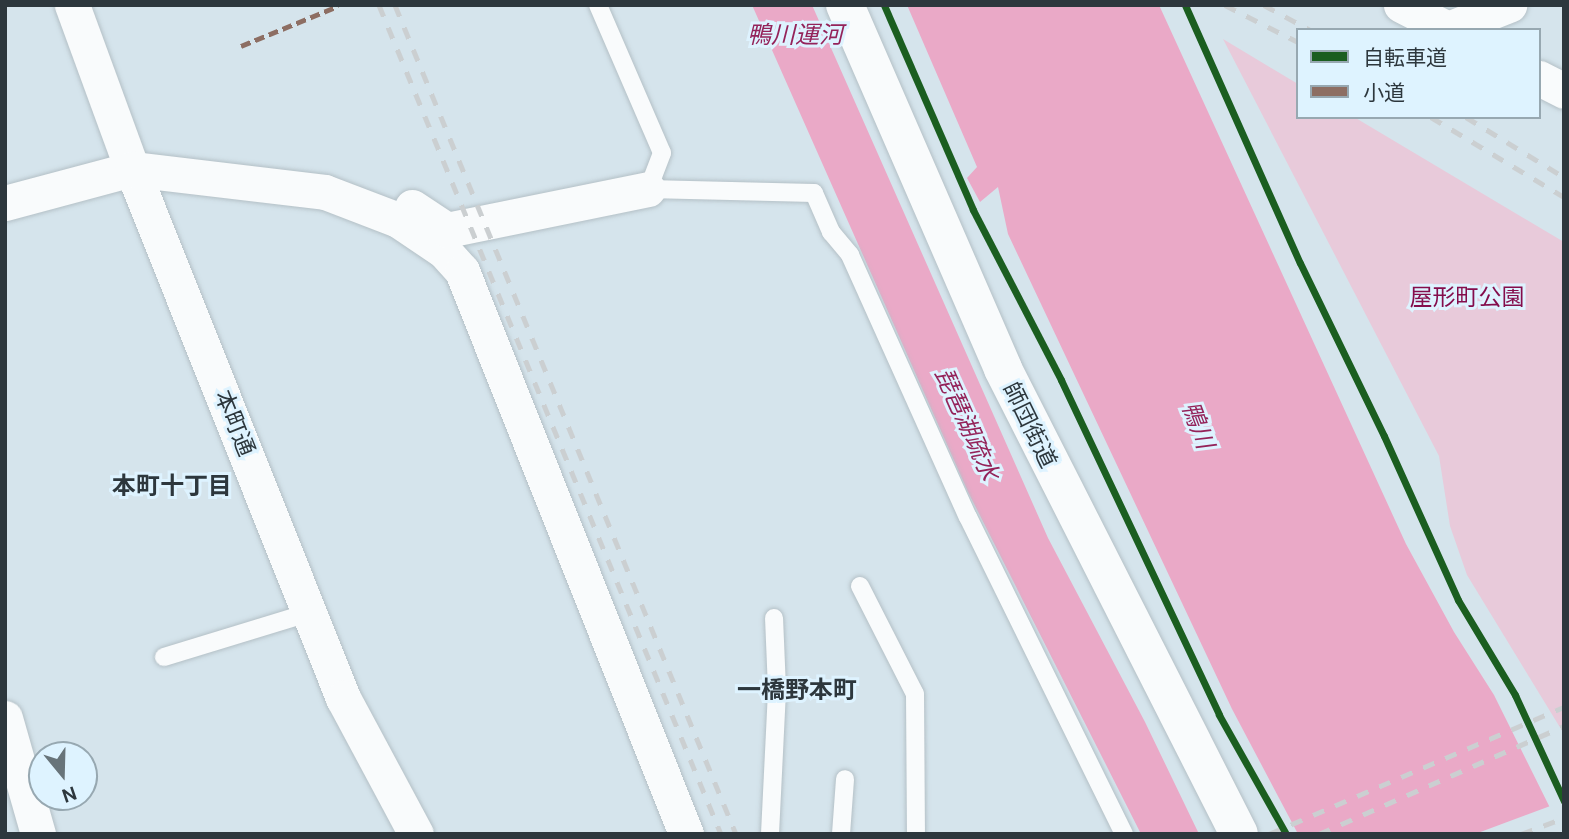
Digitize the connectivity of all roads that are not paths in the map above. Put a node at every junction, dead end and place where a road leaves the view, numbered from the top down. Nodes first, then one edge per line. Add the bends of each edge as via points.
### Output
1 (72, 5) edge
2 (597, 5) edge
3 (845, 5) edge
4 (1401, 5) edge
5 (1509, 5) edge
6 (1447, 28) edge
7 (1452, 28) edge
8 (1541, 79) edge
9 (1564, 91) edge
10 (132, 169) junction
11 (648, 190) junction
12 (326, 192) junction
13 (5, 203) edge
14 (860, 586) dead end
15 (311, 612) junction
16 (774, 618) dead end
17 (164, 657) dead end
18 (5, 718) edge
19 (845, 779) dead end
20 (409, 832) edge
21 (38, 834) edge
22 (686, 834) edge
23 (770, 834) edge
24 (841, 834) edge
25 (916, 834) edge
26 (1124, 834) edge
27 (1238, 834) edge

1 - 10 street, 本町通
2 - 11 lane via 662,153
3 - 27 street, 師団街道 via 1003,369
4 - 6 street
5 - 7 street
8 - 9 street
10 - 12 street
10 - 13 street
10 - 15 street, 本町通
11 - 12 street via 447,230 384,194 355,187
11 - 26 lane via 814,193 831,232 850,255 968,517
12 - 22 street via 398,220 444,251 462,271
14 - 25 lane via 915,694
15 - 17 lane
15 - 20 street, 本町通 via 343,698
16 - 23 lane via 777,689
18 - 21 street
19 - 24 lane

